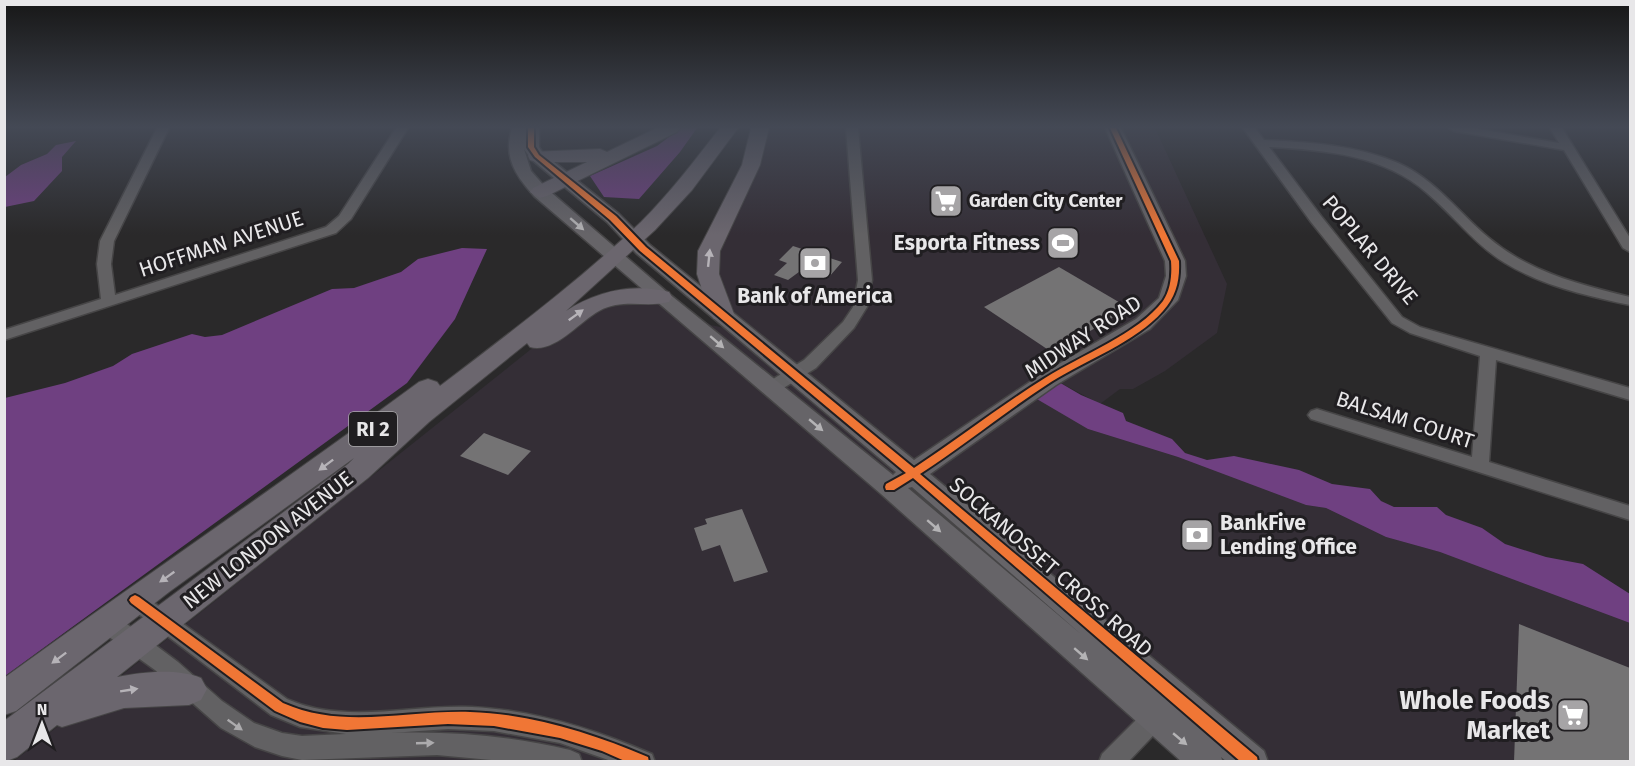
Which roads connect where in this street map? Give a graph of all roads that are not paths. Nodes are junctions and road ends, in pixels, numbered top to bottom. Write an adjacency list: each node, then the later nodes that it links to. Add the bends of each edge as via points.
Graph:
1 (145, 164): 21 (street, via 106,241 103,277)
2 (379, 164): 21 (street, HOFFMAN AVENUE, via 344,219 332,230)
3 (520, 164): 15 (street)
4 (546, 164): 14 (street)
5 (597, 164): 14 (main road)
6 (681, 164): 16 (main road, NEW LONDON AVENUE / RI 2)
7 (702, 164): 16 (main road, NEW LONDON AVENUE / RI 2, via 685,186)
8 (750, 164): 22 (main road, one-way to 8, via 708,274 709,251)
9 (858, 164): 25 (street, via 865,280 860,307 837,338 810,364)
10 (1130, 164): 31 (street, MIDWAY ROAD, via 1175,261 1176,276 1168,300 1143,324 1048,380)
11 (1275, 164): 24 (street, POPLAR DRIVE, via 1397,320 1415,330)
12 (1382, 164): 20 (street, via 1409,173 1496,251 1535,272)
13 (1579, 164): 17 (street)
14 (564, 179): 15 (main road); 16 (street)
15 (540, 192): 18 (street, one-way to 18)
16 (628, 232): 18 (main road, NEW LONDON AVENUE / RI 2); 22 (street)
17 (1630, 248)
18 (608, 251): 19 (street); 30 (main road, NEW LONDON AVENUE / RI 2, via 526,333 420,416); 33 (main road, NEW LONDON AVENUE / RI 2, one-way to 33, via 314,474)
19 (662, 297): 26 (street, one-way to 26); 30 (main road, one-way to 19, via 589,306 620,295)
20 (1630, 301)
21 (109, 302): 23 (street, HOFFMAN AVENUE)
22 (722, 314): 25 (street)
23 (4, 335)
24 (1488, 354): 27 (street, POPLAR DRIVE); 29 (street, BALSAM COURT)
25 (793, 374): 26 (street); 31 (street)
26 (771, 388): 31 (street, one-way to 31)
27 (1630, 394)
28 (1317, 416): 29 (street, BALSAM COURT)
29 (1480, 467): 32 (street, BALSAM COURT)
30 (358, 471): 35 (main road, NEW LONDON AVENUE / RI 2)
31 (902, 481): 39 (street)
32 (1630, 513)
33 (135, 600): 34 (main road, NEW LONDON AVENUE / RI 2); 35 (street)
34 (106, 622): 36 (street); 38 (main road, NEW LONDON AVENUE / RI 2, one-way to 38)
35 (163, 622): 36 (main road, NEW LONDON AVENUE / RI 2); 43 (street, via 279,707 300,718 324,723 449,718 514,722 576,736)
36 (136, 643): 37 (street); 40 (main road, NEW LONDON AVENUE / RI 2)
37 (189, 689): 40 (main road, one-way to 37, via 117,692); 42 (street, one-way to 42, via 242,729 288,747 462,743 525,750)
38 (4, 699)
39 (1165, 708): 44 (street); 45 (street, one-way to 45); 46 (street)
40 (34, 721): 41 (main road, NEW LONDON AVENUE / RI 2)
41 (4, 744)
42 (570, 762)
43 (643, 762)
44 (1111, 762)
45 (1207, 762)
46 (1252, 762)

